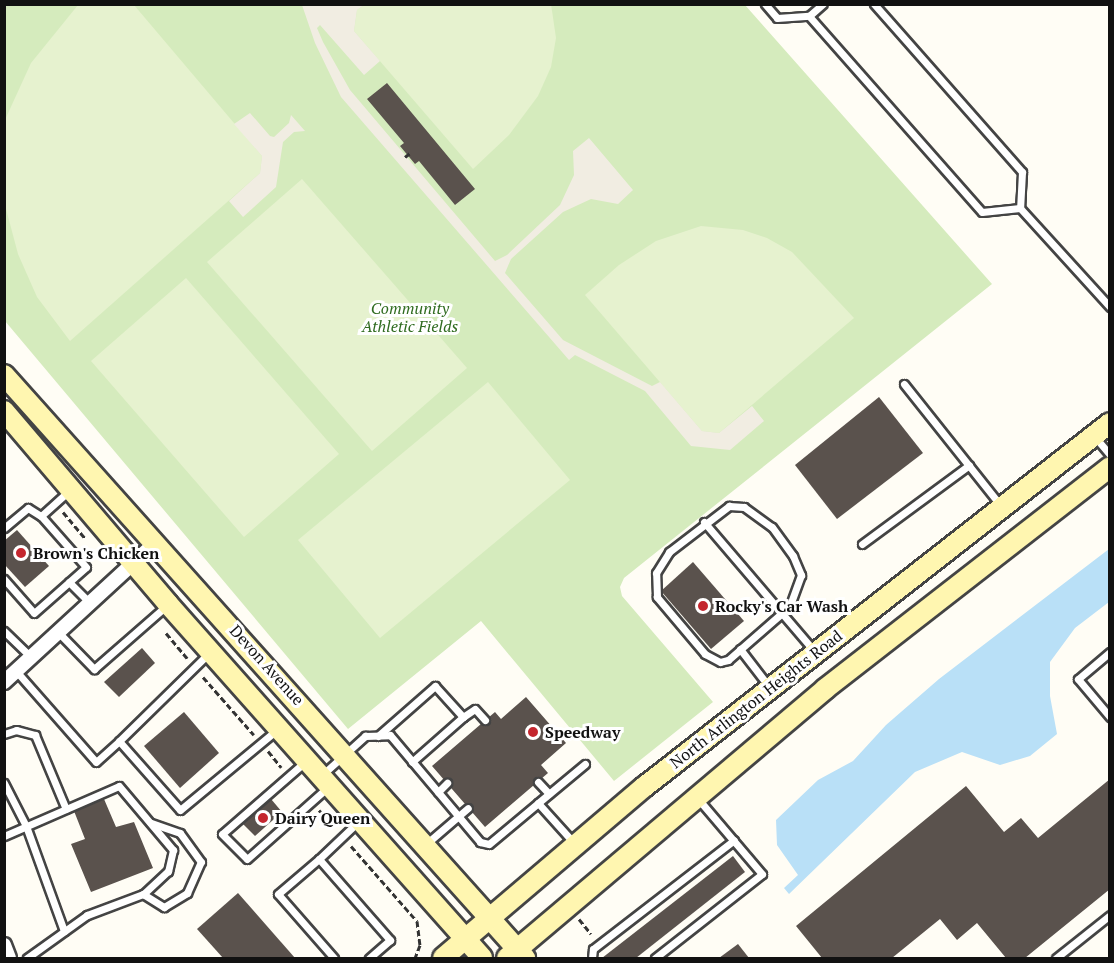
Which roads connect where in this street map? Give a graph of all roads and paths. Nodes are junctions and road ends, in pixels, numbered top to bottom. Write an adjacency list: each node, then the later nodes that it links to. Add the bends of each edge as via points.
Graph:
1 (765, 4): 4 (lane, via 777,18)
2 (823, 4): 4 (lane)
3 (874, 4): 7 (lane, via 1022,172)
4 (809, 16): 7 (lane, via 982,212)
5 (410, 153): 6 (path)
6 (405, 157)
7 (1020, 208): 8 (lane)
8 (1110, 307)
9 (4, 375): 23 (main road, Devon Avenue)
10 (904, 384): 15 (lane)
11 (4, 411): 17 (main road, Devon Avenue)
12 (1110, 423): 13 (main road, North Arlington Heights Road)
13 (1094, 435): 14 (lane); 19 (main road, North Arlington Heights Road)
14 (1110, 454)
15 (969, 465): 19 (lane); 25 (lane)
16 (1110, 467): 63 (main road, via 825,689)
17 (70, 490): 18 (lane); 26 (main road, Devon Avenue)
18 (55, 504): 20 (lane); 24 (path)
19 (1002, 507): 38 (main road, North Arlington Heights Road)
20 (41, 516): 22 (lane, via 28,508); 28 (lane, via 86,567)
21 (704, 522): 31 (lane); 31 (lane, via 729,506 744,507 772,528 793,556 801,575 795,601); 35 (lane, via 669,552 656,573 657,597 710,658 720,662)
22 (4, 528)
23 (156, 542): 26 (street); 52 (main road, Devon Avenue)
24 (90, 544)
25 (862, 544)
26 (134, 564): 29 (street); 30 (main road, Devon Avenue)
27 (4, 579): 28 (lane, via 34,614)
28 (69, 582): 29 (lane)
29 (90, 603): 34 (street)
30 (168, 604): 32 (lane); 36 (main road, Devon Avenue)
31 (782, 614): 35 (lane); 38 (lane)
32 (153, 617): 34 (lane, via 94,669); 40 (path)
33 (4, 631): 39 (lane)
34 (58, 633): 39 (street)
35 (740, 649): 43 (lane)
36 (211, 651): 40 (lane); 47 (main road, Devon Avenue)
37 (1110, 652): 45 (lane, via 1078,679)
38 (816, 653): 43 (main road, North Arlington Heights Road)
39 (31, 657): 41 (street)
40 (194, 667): 50 (lane); 51 (path)
41 (16, 671): 42 (street); 50 (lane, via 96,762)
42 (4, 682)
43 (771, 689): 76 (main road, North Arlington Heights Road)
44 (463, 717): 46 (lane, via 475,709); 49 (lane, via 435,686); 54 (lane)
45 (1110, 717)
46 (485, 720)
47 (280, 727): 51 (lane); 53 (main road, Devon Avenue)
48 (4, 734): 67 (lane, via 16,730 34,735)
49 (378, 736): 52 (lane, via 365,736); 54 (lane, via 390,735)
50 (119, 741): 51 (lane, via 180,810)
51 (262, 744): 56 (path)
52 (345, 754): 57 (lane); 75 (main road, Devon Avenue)
53 (308, 760): 56 (lane); 57 (main road, Devon Avenue)
54 (412, 762): 61 (lane)
55 (585, 764): 62 (lane)
56 (289, 776): 64 (lane, via 222,834 247,859)
57 (326, 780): 64 (lane); 69 (main road, Devon Avenue)
58 (538, 782): 62 (lane)
59 (4, 783): 71 (lane)
60 (447, 783): 61 (lane)
61 (438, 792): 68 (lane)
62 (549, 794): 65 (lane)
63 (697, 798): 74 (lane); 86 (main road)
64 (312, 801): 73 (path)
65 (538, 803): 68 (lane, via 489,844 480,842); 76 (lane)
66 (468, 808): 68 (lane)
67 (66, 809): 70 (lane, via 119,786); 71 (lane)
68 (458, 816): 75 (lane)
69 (360, 820): 73 (lane); 84 (main road, Devon Avenue)
70 (150, 823): 78 (lane, via 173,850 168,871); 78 (lane, via 180,833 201,862 187,892 164,907)
71 (26, 826): 72 (lane); 82 (lane)
72 (4, 836)
73 (342, 836): 77 (lane); 91 (path, via 411,910 421,932)
74 (734, 840): 94 (lane, via 593,949); 95 (lane, via 762,874)
75 (426, 844): 80 (main road, Devon Avenue)
76 (576, 845): 80 (main road, North Arlington Heights Road)
77 (319, 859): 89 (lane, via 279,894); 90 (lane, via 390,940)
78 (143, 894): 82 (lane, via 87,915)
79 (1110, 915): 96 (lane)
80 (489, 918): 84 (main road, North Arlington Heights Road); 86 (main road, Devon Avenue)
81 (578, 918): 83 (path)
82 (64, 932): 88 (lane)
83 (591, 934)
84 (465, 939): 92 (main road, North Arlington Heights Road); 93 (main road, Devon Avenue)
85 (4, 945): 87 (street)
86 (517, 956)
87 (9, 958)
88 (27, 958)
89 (334, 958)
90 (369, 958)
91 (417, 958)
92 (443, 958)
93 (482, 958)
94 (592, 958)
95 (655, 958)
96 (1056, 958)

